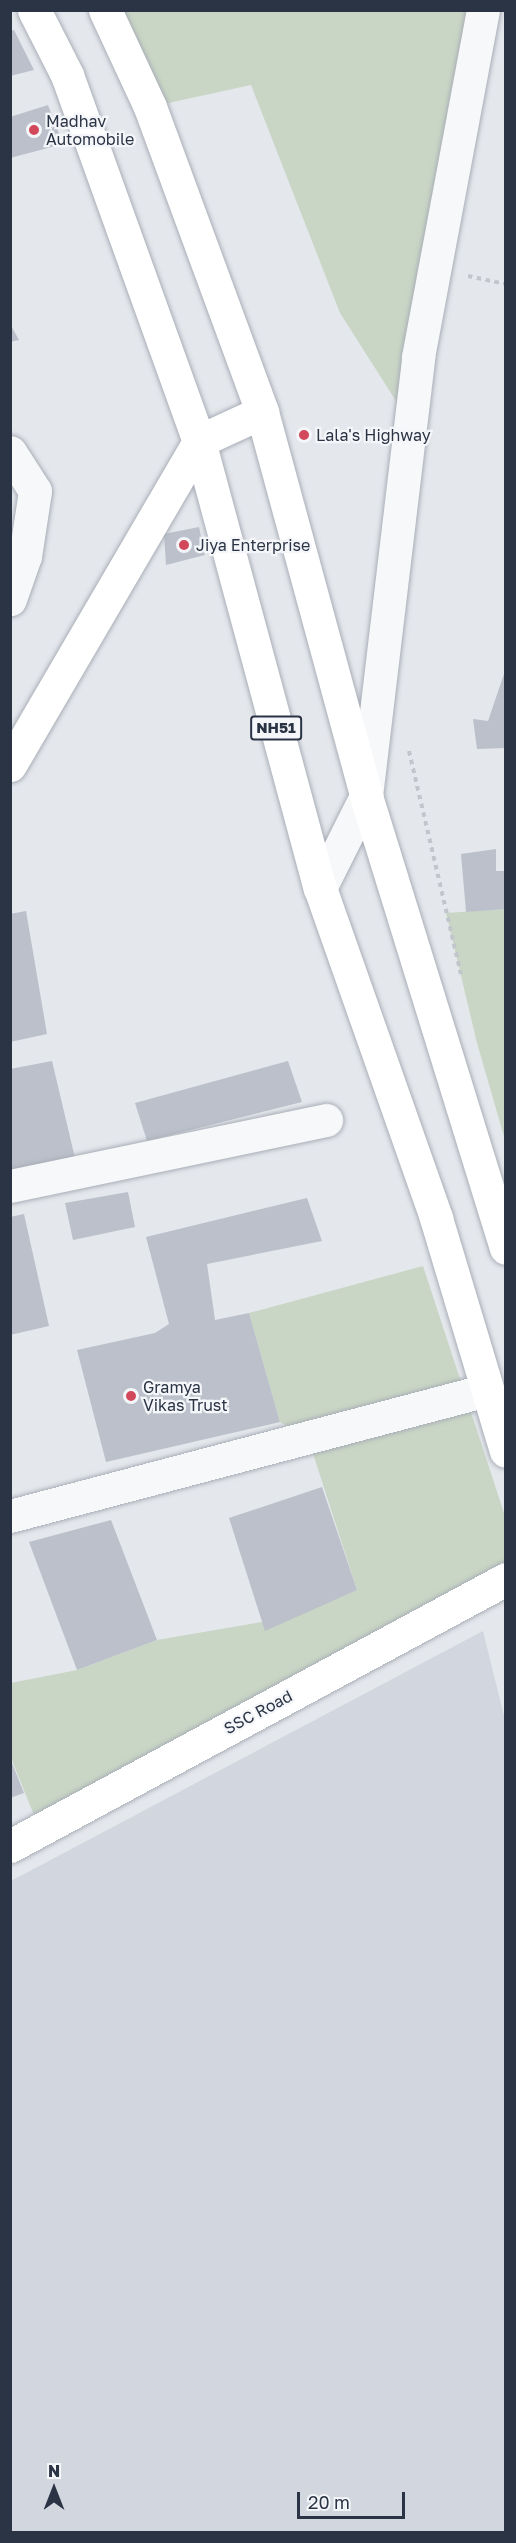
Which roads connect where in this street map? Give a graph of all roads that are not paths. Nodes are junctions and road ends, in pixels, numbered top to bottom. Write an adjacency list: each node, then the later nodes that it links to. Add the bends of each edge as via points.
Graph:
1 (34, 10): 5 (main road, NH51, via 67,75)
2 (105, 10): 4 (main road, via 150,107)
3 (483, 10): 9 (street, via 418,357)
4 (262, 412): 5 (main road); 9 (main road)
5 (199, 441): 8 (main road); 10 (main road, NH51)
6 (10, 452): 7 (street, via 35,491 25,556)
7 (10, 599)
8 (10, 765)
9 (366, 796): 10 (street); 13 (main road)
10 (320, 888): 14 (main road, NH51, via 436,1218)
11 (326, 1120): 12 (street)
12 (10, 1186)
13 (506, 1248)
14 (487, 1390): 15 (main road, NH51); 16 (street)
15 (506, 1451)
16 (10, 1516)
17 (506, 1579): 18 (main road, SSC Road)
18 (10, 1846)

